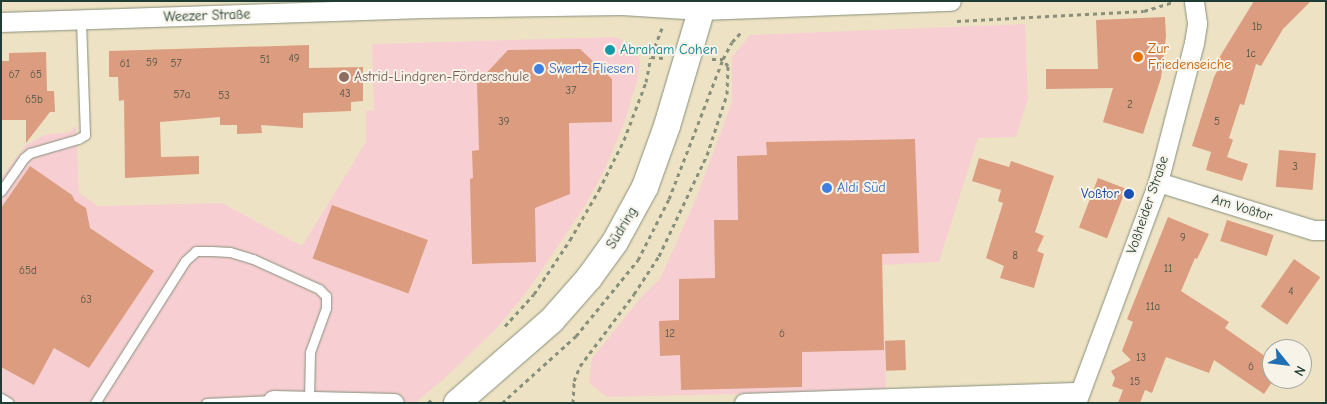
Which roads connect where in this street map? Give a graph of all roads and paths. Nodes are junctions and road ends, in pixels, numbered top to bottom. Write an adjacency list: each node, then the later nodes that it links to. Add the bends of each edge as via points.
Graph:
1 (952, 1): 3 (street, Weezer Straße)
2 (1194, 1): 8 (street, Voßheider Straße, via 1197,23 1194,43)
3 (703, 6): 4 (street, Weezer Straße, via 424,8); 21 (main road, Südring, via 686,68 645,187 616,242 552,320)
4 (81, 20): 5 (street, Weezer Straße); 9 (lane, via 85,135 30,153)
5 (1, 22)
6 (651, 57): 11 (path, via 646,82 624,140 599,190 534,294)
7 (702, 118): 23 (path, via 723,59 728,66 727,94 707,155 658,256 580,366 574,382)
8 (1158, 182): 10 (street, Am Voßtor, via 1313,230); 13 (street, Voßheider Straße)
9 (1, 191)
10 (1326, 230)
11 (502, 329)
12 (542, 369): 22 (path)
13 (1078, 397): 24 (street)
14 (1, 398): 17 (lane)
15 (273, 400): 16 (street); 19 (lane)
16 (309, 401): 18 (lane, via 310,352 326,308 326,296 319,289 253,259 230,252 196,251 185,261); 20 (street)
17 (9, 403)
18 (95, 403)
19 (206, 403)
20 (394, 403)
21 (457, 403)
22 (502, 403)
23 (573, 403)
24 (744, 403)

